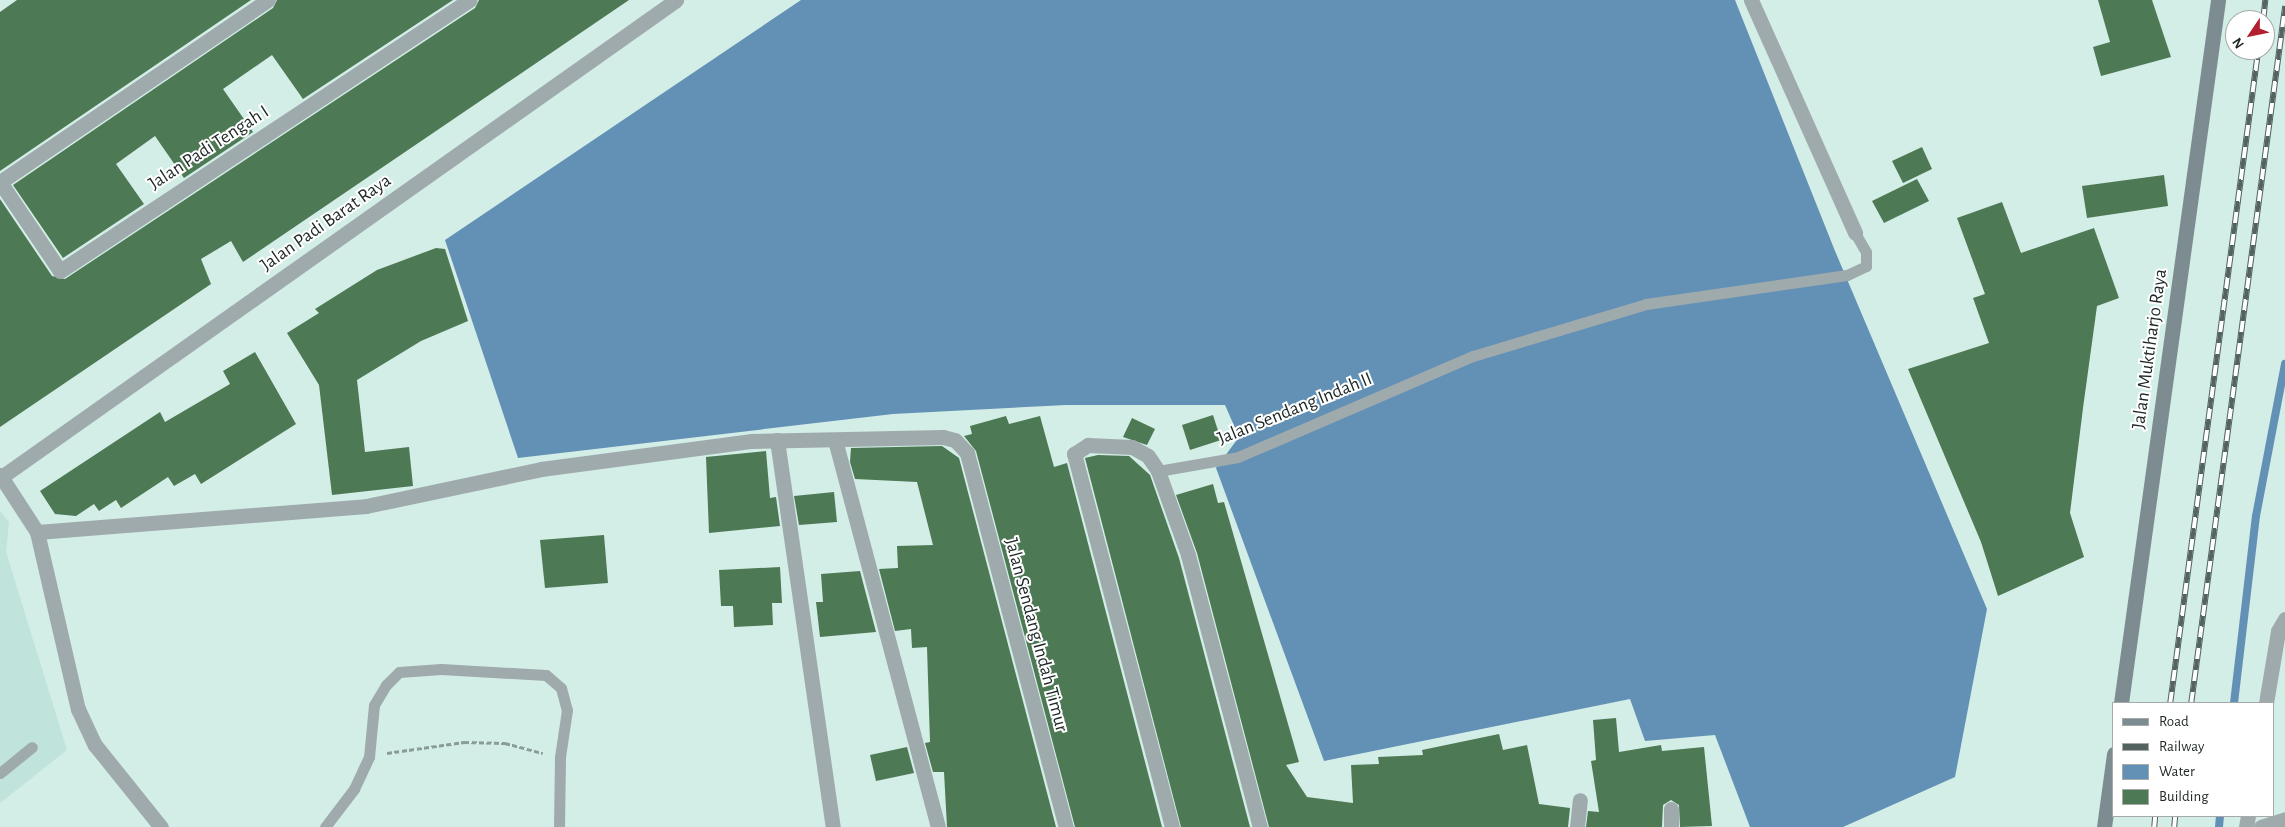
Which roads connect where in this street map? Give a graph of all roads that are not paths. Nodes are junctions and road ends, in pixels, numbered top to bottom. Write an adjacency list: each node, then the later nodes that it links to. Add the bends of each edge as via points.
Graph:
1 (268, 0): 6 (street, Jalan Padi Tengah I)
2 (470, 0): 6 (street, Jalan Padi Tengah I, via 60,271)
3 (676, 0): 11 (street, Jalan Padi Barat Raya)
4 (1751, 0): 7 (street)
5 (2218, 0): 15 (street, Jalan Muktiharjo Raya)
6 (0, 182)
7 (1855, 233): 10 (lane, Jalan Sendang Indah II, via 1866,252 1866,266 1847,275 1646,304 1473,356 1238,457)
8 (777, 440): 9 (street); 12 (street, via 541,469 366,506); 26 (street)
9 (835, 440): 27 (street); 28 (street, Jalan Sendang Indah Timur, via 930,434 955,440 967,453)
10 (1158, 470): 29 (street, via 1148,456 1115,443 1088,445 1074,454); 30 (street, via 1188,555)
11 (2, 479): 12 (street)
12 (37, 532): 23 (street, via 78,709 95,745)
13 (2285, 619): 14 (street)
14 (2278, 663): 16 (street)
15 (2121, 702)
16 (2266, 702)
17 (32, 747): 19 (lane)
18 (2112, 769): 33 (street)
19 (0, 773)
20 (1580, 800): 31 (street)
21 (1671, 809): 32 (street)
22 (2285, 819): 34 (street)
23 (160, 827)
24 (325, 827): 25 (lane, via 354,789 369,757 374,705 386,685 399,672 441,669 546,675 561,688 567,710 560,757)
25 (559, 827)
26 (833, 827)
27 (938, 827)
28 (1066, 827)
29 (1172, 827)
30 (1260, 827)
31 (1577, 827)
32 (1671, 827)
33 (2104, 827)
34 (2261, 827)

